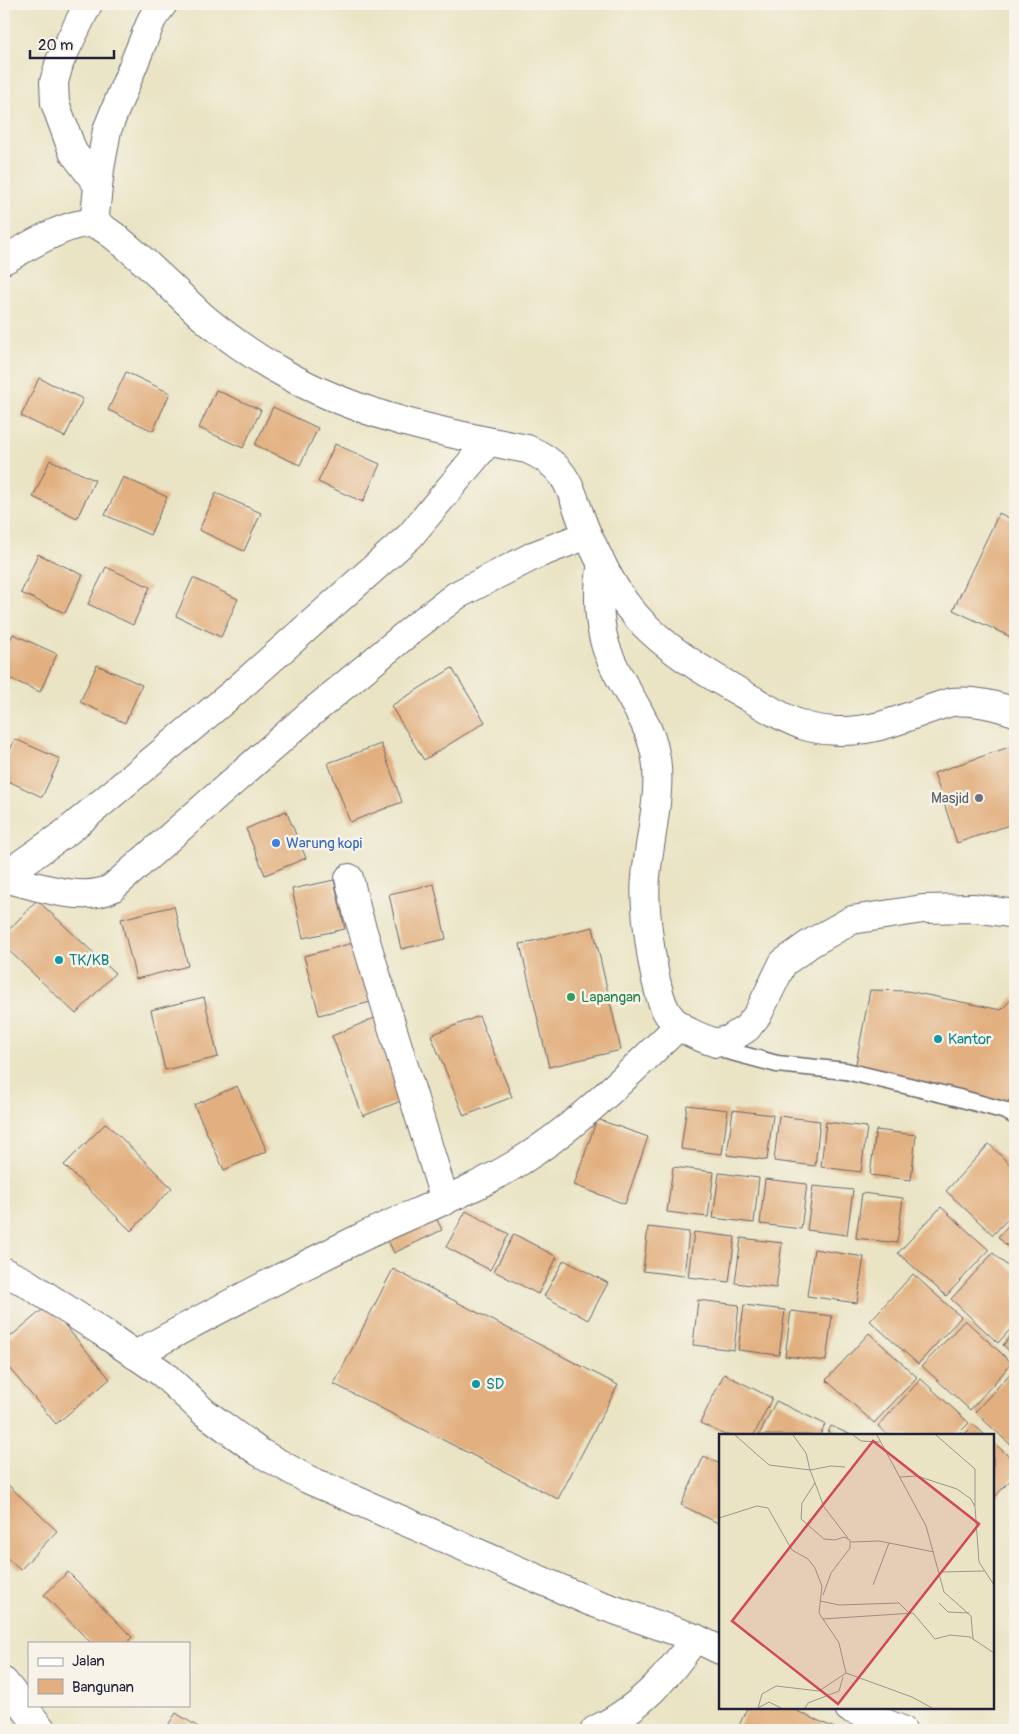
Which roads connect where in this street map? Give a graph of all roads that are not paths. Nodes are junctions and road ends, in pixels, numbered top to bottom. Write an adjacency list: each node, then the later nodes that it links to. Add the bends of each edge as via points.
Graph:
1 (88, 4): 3 (street, via 60,61 54,82 55,103 72,152)
2 (163, 4): 3 (street, via 152,19 107,130)
3 (98, 186): 4 (street)
4 (94, 224): 5 (street, via 76,226 47,236); 6 (street, via 116,237 205,318 279,371 328,395 387,416)
5 (4, 260)
6 (488, 442): 7 (street, via 527,449 556,466 570,484); 10 (street, via 410,536 226,699 68,831)
7 (587, 535): 8 (street); 10 (street, via 535,555 450,601 311,713 112,888 92,895 78,895)
8 (602, 564): 9 (street, via 619,594 668,646 772,711 806,726 858,730 952,702 992,704); 13 (street, via 600,609 606,646 635,702 656,754 657,782 645,879 650,944 656,987 668,1014)
9 (1015, 712)
10 (4, 877)
11 (349, 878): 16 (street)
12 (1015, 914): 14 (street, via 974,908 923,909 852,920 810,943 784,963 758,1014 746,1028 730,1039)
13 (680, 1025): 14 (street, via 698,1037); 16 (street, via 584,1116 553,1140 516,1164)
14 (716, 1043): 15 (lane, via 728,1051 777,1064 846,1071 959,1098)
15 (1015, 1116)
16 (445, 1200): 18 (street, via 361,1238)
17 (4, 1272): 18 (street, via 63,1305)
18 (135, 1355): 19 (street, via 259,1452 307,1479 589,1601)
19 (695, 1638): 20 (street); 24 (street, via 658,1686 618,1719)
20 (719, 1650)
21 (4, 1682): 23 (street)
22 (851, 1709): 25 (street)
23 (42, 1730)
24 (595, 1730)
25 (902, 1730)

